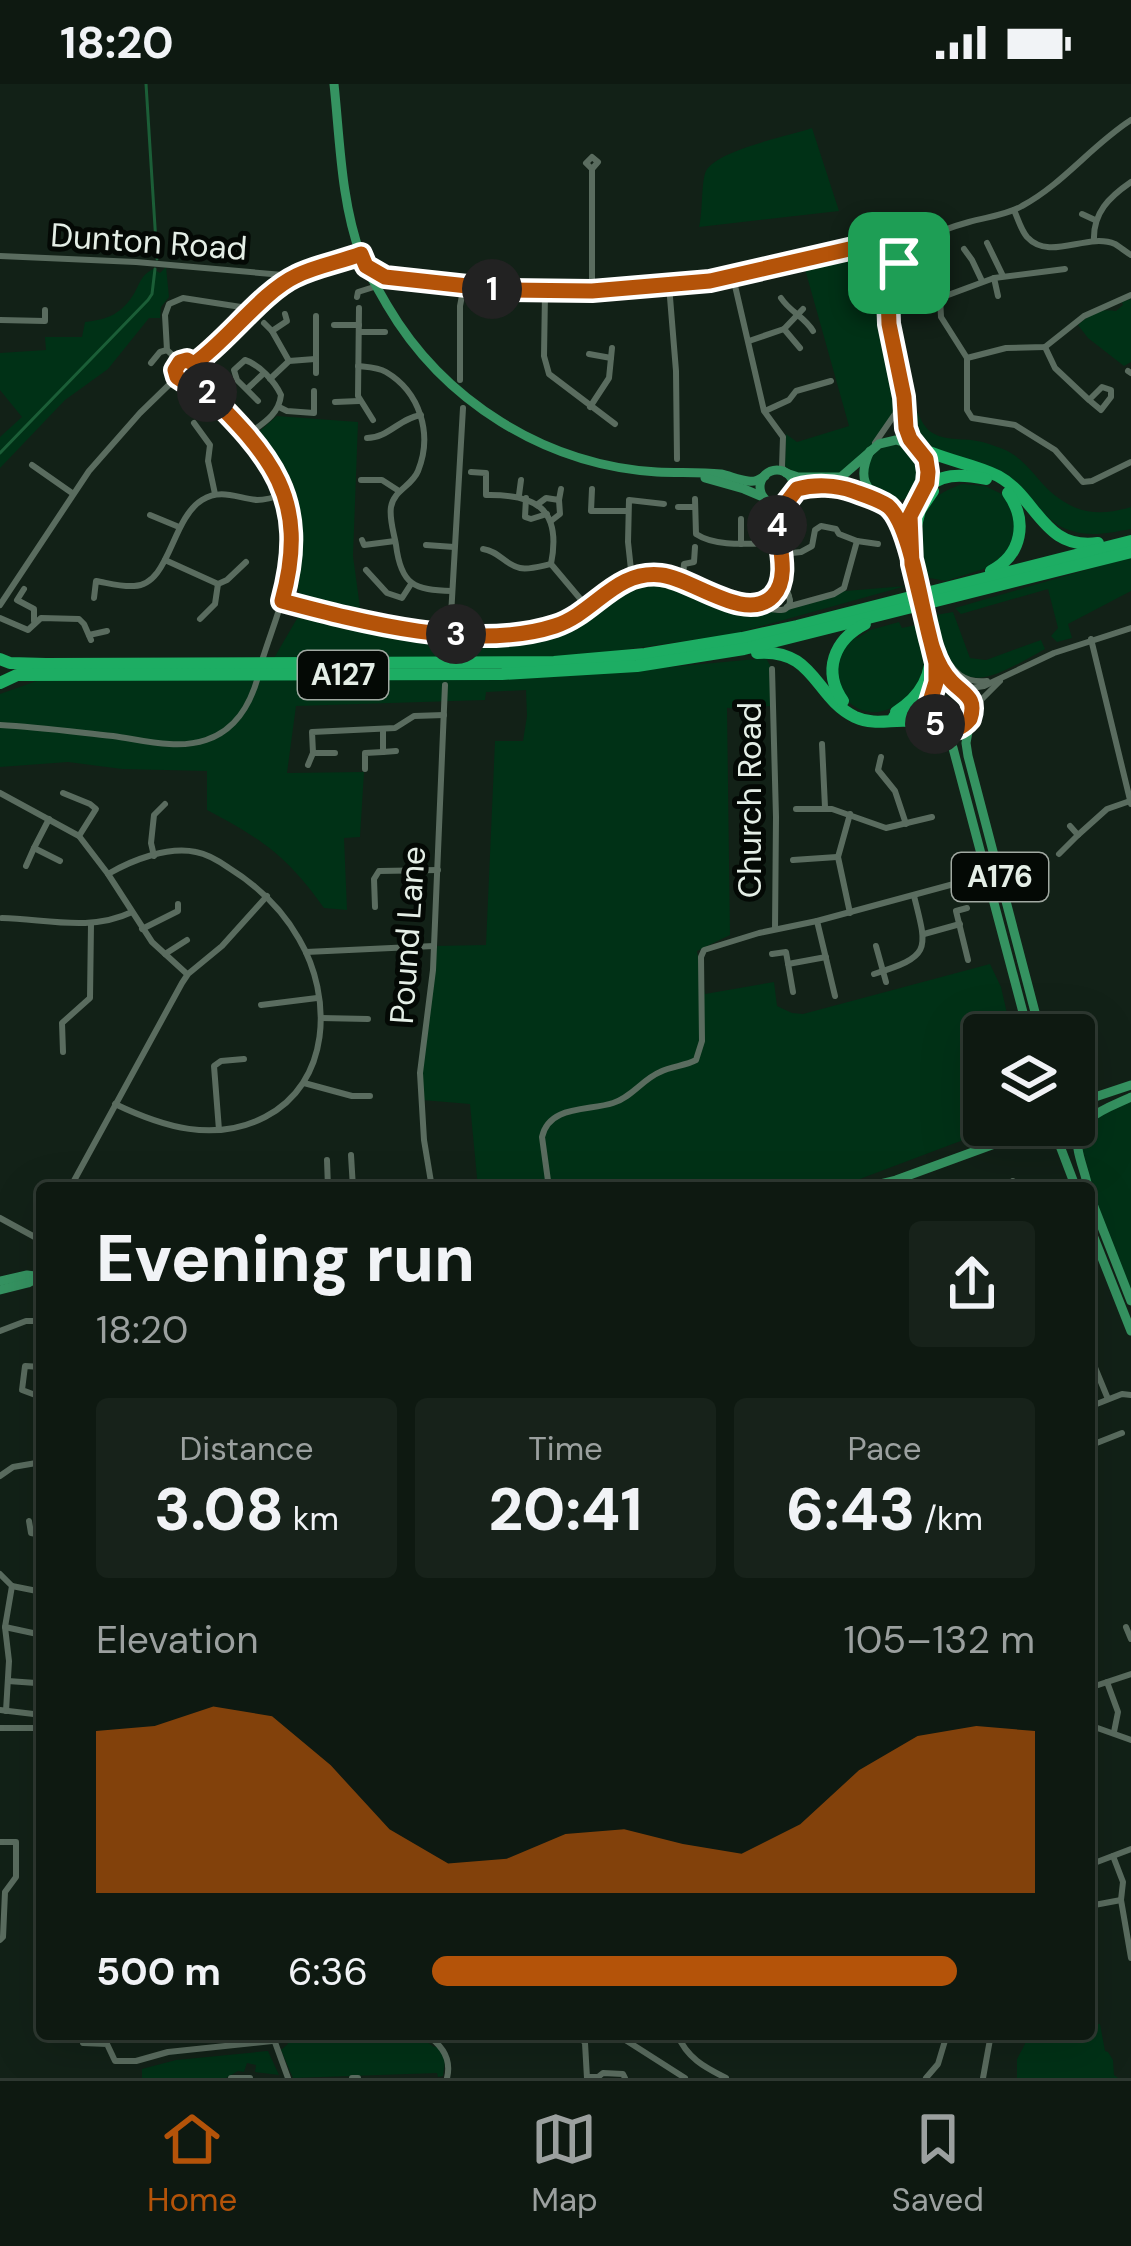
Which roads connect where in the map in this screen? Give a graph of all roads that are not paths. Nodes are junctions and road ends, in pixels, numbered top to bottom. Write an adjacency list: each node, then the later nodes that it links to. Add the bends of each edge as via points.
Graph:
1 (334, 84): 12 (main road)
2 (1131, 120): 6 (street)
3 (592, 169): 28 (street)
4 (1131, 182): 5 (street)
5 (1122, 187): 8 (street)
6 (1014, 210): 9 (street, via 1028,238 1046,248); 15 (street, via 936,232)
7 (1082, 214): 8 (street)
8 (1095, 220): 9 (street)
9 (1094, 240): 13 (street)
10 (987, 243): 22 (street)
11 (964, 249): 23 (street)
12 (361, 254): 17 (main road); 20 (street)
13 (1131, 255)
14 (0, 256): 19 (street, Dunton Road)
15 (899, 263): 21 (street, via 858,247); 70 (street, via 888,303)
16 (919, 263): 34 (street, via 914,275)
17 (366, 266): 25 (street, via 394,278); 26 (main road)
18 (1065, 269): 22 (street)
19 (271, 274): 20 (street, Dunton Road); 27 (street)
20 (296, 276): 27 (street)
21 (733, 277): 24 (street); 49 (street)
22 (999, 277): 23 (street); 31 (street)
23 (982, 281): 34 (street)
24 (669, 284): 28 (street); 88 (street)
25 (464, 285): 29 (street); 67 (street)
26 (377, 286): 32 (street); 93 (main road, via 415,348 493,418 584,459)
27 (277, 289): 61 (street)
28 (592, 291): 29 (street)
29 (545, 292): 77 (street, via 549,374)
30 (1131, 295): 50 (street)
31 (998, 296)
32 (357, 297)
33 (782, 298): 37 (street)
34 (940, 298): 56 (street, via 941,317)
35 (359, 308): 44 (street)
36 (45, 310): 41 (street, via 45,321)
37 (800, 312): 45 (street); 47 (street)
38 (285, 314): 46 (street)
39 (316, 316): 57 (street)
40 (234, 317): 53 (street, via 238,306 183,298 169,304)
41 (0, 320)
42 (264, 323): 46 (street)
43 (334, 325): 44 (street)
44 (359, 329): 48 (street); 62 (street)
45 (784, 329): 49 (street); 52 (street)
46 (272, 331): 59 (street)
47 (813, 331)
48 (385, 332)
49 (748, 341): 78 (street)
50 (1045, 347): 56 (street); 72 (street, via 1062,377)
51 (612, 348): 55 (street)
52 (800, 348)
53 (167, 350): 58 (street); 60 (street)
54 (589, 354): 55 (street)
55 (610, 358): 77 (street, via 609,378)
56 (967, 358): 89 (street, via 972,418 1015,425 1055,450 1083,482)
57 (315, 359): 59 (street); 63 (street)
58 (156, 360)
59 (289, 361): 64 (street)
60 (180, 362): 61 (street); 65 (street)
61 (194, 364): 66 (street)
62 (358, 367): 75 (street); 80 (street, via 388,373)
63 (316, 374)
64 (267, 376): 69 (street); 69 (street, via 245,360 234,370); 76 (street, via 280,391)
65 (177, 377): 66 (street); 102 (street)
66 (194, 379): 84 (street)
67 (460, 380)
68 (831, 381): 78 (street)
69 (247, 389): 73 (street)
70 (902, 390): 86 (street); 87 (street)
71 (314, 391): 76 (street, via 314,412)
72 (1090, 400)
73 (258, 401)
74 (335, 402): 75 (street)
75 (361, 404): 81 (street)
76 (279, 407): 84 (street)
77 (590, 407): 83 (street)
78 (764, 411): 92 (street, via 783,437)
79 (458, 412): 129 (street)
80 (421, 415): 85 (street); 99 (street, via 422,457)
81 (373, 420)
82 (194, 424): 103 (street, via 210,445)
83 (615, 424)
84 (247, 435): 104 (street)
85 (367, 438)
86 (916, 446): 87 (main road, via 890,440); 101 (main road, via 928,467); 120 (highway, via 999,477 1065,540)
87 (870, 451): 92 (main road, via 841,477); 109 (main road, via 864,480)
88 (677, 459)
89 (1131, 462)
90 (32, 465): 102 (street)
91 (471, 472): 105 (street, via 486,472 486,495)
92 (786, 473): 94 (main road); 106 (main road)
93 (688, 474): 94 (main road); 108 (main road)
94 (765, 476): 108 (main road)
95 (365, 479): 99 (street)
96 (521, 480): 105 (street)
97 (562, 489): 107 (street)
98 (592, 489): 113 (street, via 591,511)
99 (399, 491): 122 (street, via 390,511)
100 (1007, 492): 101 (highway, via 988,479 951,476); 128 (highway, via 979,481 943,484 922,505); 145 (highway, A127, via 1020,523 1012,554)
101 (922, 493): 109 (main road, via 905,504); 128 (main road, via 910,516)
102 (72, 494): 152 (street)
103 (215, 494): 104 (street); 118 (street)
104 (285, 494): 150 (street, via 293,540)
105 (523, 496): 110 (street); 115 (street, via 525,517)
106 (790, 497): 108 (main road); 109 (main road, via 806,487 841,488); 117 (street)
107 (559, 500): 110 (street); 115 (street, via 560,514)
108 (768, 501): 117 (street)
109 (880, 501): 136 (main road, via 897,517)
110 (538, 504): 115 (street)
111 (664, 505): 113 (street, via 629,500)
112 (678, 507): 125 (street, via 694,503 701,539)
113 (628, 511): 139 (street)
114 (150, 515): 118 (street)
115 (549, 517): 135 (street)
116 (741, 519): 125 (street)
117 (776, 520): 124 (street)
118 (178, 527): 133 (street)
119 (491, 538): 135 (street, via 487,549 524,569)
120 (1131, 538): 145 (highway, A127)
121 (362, 539): 122 (street)
122 (395, 541): 142 (street)
123 (857, 541): 126 (street); 132 (street, via 821,526 812,546); 151 (street, via 844,588)
124 (778, 543): 125 (street); 138 (street)
125 (741, 544)
126 (878, 544)
127 (426, 545): 129 (street)
128 (911, 545): 136 (main road)
129 (454, 547): 144 (street)
130 (695, 547): 140 (street)
131 (1131, 552): 145 (highway, A127)
132 (792, 553)
133 (165, 560): 141 (street); 148 (street, via 143,584 96,581)
134 (240, 564): 141 (street)
135 (551, 564): 155 (street)
136 (912, 564): 165 (main road)
137 (366, 570): 149 (street)
138 (782, 574): 146 (street); 147 (street)
139 (632, 579): 140 (street); 155 (street)
140 (683, 580): 154 (street)
141 (218, 584): 159 (street, via 215,604)
142 (411, 584): 144 (street); 149 (street)
143 (24, 590): 160 (street, via 17,600 34,609)
144 (452, 591): 163 (street)
145 (937, 593): 153 (highway, A127)
146 (773, 597): 147 (street); 154 (street); 156 (street, via 774,607)
147 (789, 597): 151 (street); 156 (street)
148 (94, 598)
149 (402, 598): 157 (street)
150 (282, 601): 163 (street); 177 (street, via 249,703 215,736 159,742)
151 (805, 602): 156 (street)
152 (0, 604)
153 (903, 604): 166 (highway, A127, via 600,659); 167 (highway, A127, via 744,649); 175 (highway, A127, via 860,626 833,659 839,696)
154 (751, 606): 156 (street)
155 (588, 608): 163 (street, via 536,631)
156 (784, 609)
157 (399, 613)
158 (0, 618): 160 (street, via 28,630)
159 (200, 619)
160 (34, 621): 162 (street, via 79,619 90,638)
161 (1131, 628): 164 (street)
162 (107, 631)
163 (450, 633)
164 (1091, 639): 169 (street); 190 (street)
165 (932, 646): 169 (street, via 962,678); 172 (main road); 173 (main road); 175 (highway, via 917,695 898,711)
166 (0, 659)
167 (637, 666): 170 (highway, A127, via 502,674 16,675); 178 (highway, A127, via 781,653 860,719)
168 (772, 669): 223 (street, Church Road)
169 (1007, 675): 172 (street); 176 (street)
170 (0, 682)
171 (446, 685): 174 (street, Pound Lane)
172 (960, 688): 173 (main road); 176 (main road, via 972,702)
173 (931, 697): 175 (highway, via 898,716); 178 (main road, via 929,714)
174 (444, 715): 179 (street); 208 (street, Pound Lane)
175 (871, 716)
176 (971, 717): 178 (main road, via 957,730); 242 (main road, A176, via 968,756)
177 (0, 725)
178 (939, 728): 210 (main road, A176, via 952,748)
179 (383, 729): 181 (street); 183 (street, via 314,730)
180 (822, 744): 192 (street)
181 (383, 752): 182 (street); 187 (street, via 365,753)
182 (396, 752)
183 (313, 753): 184 (street); 186 (street)
184 (335, 753)
185 (881, 758): 197 (street, via 878,770)
186 (308, 765)
187 (365, 769)
188 (0, 794): 196 (street)
189 (63, 794): 199 (street, via 95,809)
190 (1131, 803): 200 (street, via 1107,809)
191 (165, 804): 203 (street, via 154,814)
192 (825, 808): 193 (street); 194 (street)
193 (796, 809)
194 (850, 814): 197 (street, via 886,828); 204 (street)
195 (932, 817): 197 (street)
196 (50, 819): 199 (street); 201 (street)
197 (906, 824)
198 (1070, 826): 200 (street)
199 (79, 836): 209 (street)
200 (1078, 836): 202 (street)
201 (34, 848): 206 (street); 207 (street)
202 (1059, 854)
203 (154, 856): 209 (street); 212 (street, via 199,852)
204 (838, 857): 205 (street); 217 (street)
205 (793, 860)
206 (60, 861)
207 (26, 866)
208 (438, 870): 214 (street, via 379,871); 226 (street, Pound Lane)
209 (108, 874): 216 (street)
210 (987, 875): 211 (street); 241 (main road, A176)
211 (914, 895): 217 (street); 224 (street)
212 (267, 896): 228 (street); 235 (street)
213 (178, 904): 222 (street)
214 (375, 907)
215 (967, 908): 221 (street, via 956,911)
216 (132, 912): 220 (street); 222 (street)
217 (850, 913): 219 (street)
218 (2, 918): 220 (street)
219 (818, 921): 223 (street); 231 (street)
220 (92, 924): 245 (street, via 90,998 65,1017)
221 (960, 924): 224 (street); 232 (street)
222 (142, 929): 229 (street)
223 (775, 930): 266 (street, via 704,950 696,1060 656,1074 614,1103 548,1123 542,1137)
224 (924, 934): 234 (street, via 911,962)
225 (187, 940): 229 (street)
226 (434, 946): 228 (street); 265 (street, Pound Lane, via 420,1072)
227 (876, 946): 234 (street)
228 (306, 952): 239 (street)
229 (165, 954): 235 (street)
230 (772, 954): 233 (street, via 786,952)
231 (826, 957): 233 (street); 238 (street)
232 (968, 959)
233 (788, 964): 237 (street)
234 (879, 973): 236 (street)
235 (188, 974): 252 (street)
236 (886, 982)
237 (794, 992)
238 (835, 996)
239 (319, 998): 240 (street); 243 (street)
240 (261, 1005)
241 (1023, 1014)
242 (1035, 1014)
243 (321, 1018): 244 (street); 247 (street)
244 (368, 1018)
245 (63, 1052)
246 (244, 1060): 254 (street, via 214,1066)
247 (304, 1083): 249 (street); 254 (street, via 271,1114)
248 (1131, 1084): 250 (main road)
249 (370, 1096)
250 (1095, 1097)
251 (1131, 1097): 253 (main road); 270 (main road, via 1082,1127)
252 (116, 1104): 254 (street, via 168,1127); 262 (street)
253 (1095, 1110)
254 (219, 1130)
255 (981, 1146): 259 (main road)
256 (986, 1146): 259 (main road)
257 (1058, 1146): 268 (main road)
258 (1072, 1146): 269 (main road)
259 (964, 1154): 267 (main road)
260 (351, 1155): 264 (street)
261 (327, 1160): 263 (street)
262 (74, 1182)
263 (328, 1182)
264 (353, 1182)
265 (431, 1182)
266 (548, 1182)
267 (888, 1182)
268 (1074, 1182)
269 (1084, 1182)
270 (1086, 1182)
271 (1095, 1210): 277 (main road)
272 (0, 1218): 273 (street)
273 (36, 1239)
274 (1095, 1241): 280 (main road)
275 (36, 1279): 276 (main road)
276 (0, 1286)
277 (1131, 1301)
278 (36, 1322): 279 (street)
279 (0, 1331)
280 (1131, 1331)
281 (36, 1367): 283 (street, via 25,1366 22,1390)
282 (1095, 1368): 285 (street)
283 (36, 1395)
284 (1131, 1395): 285 (street)
285 (1108, 1399): 286 (street)
286 (1095, 1404)
287 (1122, 1433): 288 (street)
288 (1095, 1444)
289 (36, 1462): 290 (street)
290 (0, 1476)
291 (29, 1521): 292 (street)
292 (36, 1534)
293 (0, 1574): 294 (street)
294 (12, 1586): 295 (street); 296 (street)
295 (36, 1591)
296 (3, 1608): 297 (street)
297 (4, 1627): 299 (street); 301 (street)
298 (1126, 1627): 300 (street)
299 (36, 1634)
300 (1131, 1640)
301 (4, 1651): 303 (street)
302 (1131, 1674): 304 (street)
303 (8, 1681): 305 (street); 307 (street)
304 (1107, 1682): 306 (street); 312 (street, via 1118,1712)
305 (36, 1684)
306 (1095, 1686)
307 (3, 1711): 308 (street)
308 (36, 1714)
309 (1095, 1727): 312 (street)
310 (0, 1728): 311 (street)
311 (36, 1728)
312 (1114, 1732): 313 (street)
313 (1131, 1740)
314 (0, 1842): 320 (street, via 16,1842)
315 (1131, 1850): 316 (street)
316 (1113, 1856): 317 (street); 318 (street)
317 (1095, 1863)
318 (1121, 1900): 319 (street); 321 (street)
319 (1095, 1905)
320 (0, 1940)
321 (1131, 1958)
322 (251, 2040): 330 (street, via 136,2061 115,2061 107,2044)
323 (274, 2040): 333 (street)
324 (434, 2040): 334 (street, via 448,2061)
325 (582, 2040): 335 (street)
326 (626, 2040): 337 (street)
327 (680, 2040): 338 (street, via 696,2062)
328 (945, 2040): 339 (street)
329 (991, 2040): 340 (street)
330 (83, 2043)
331 (231, 2078): 332 (street)
332 (250, 2078)
333 (286, 2078)
334 (446, 2078)
335 (587, 2078): 336 (street)
336 (625, 2078)
337 (686, 2078)
338 (726, 2078)
339 (926, 2078)
340 (983, 2078)

